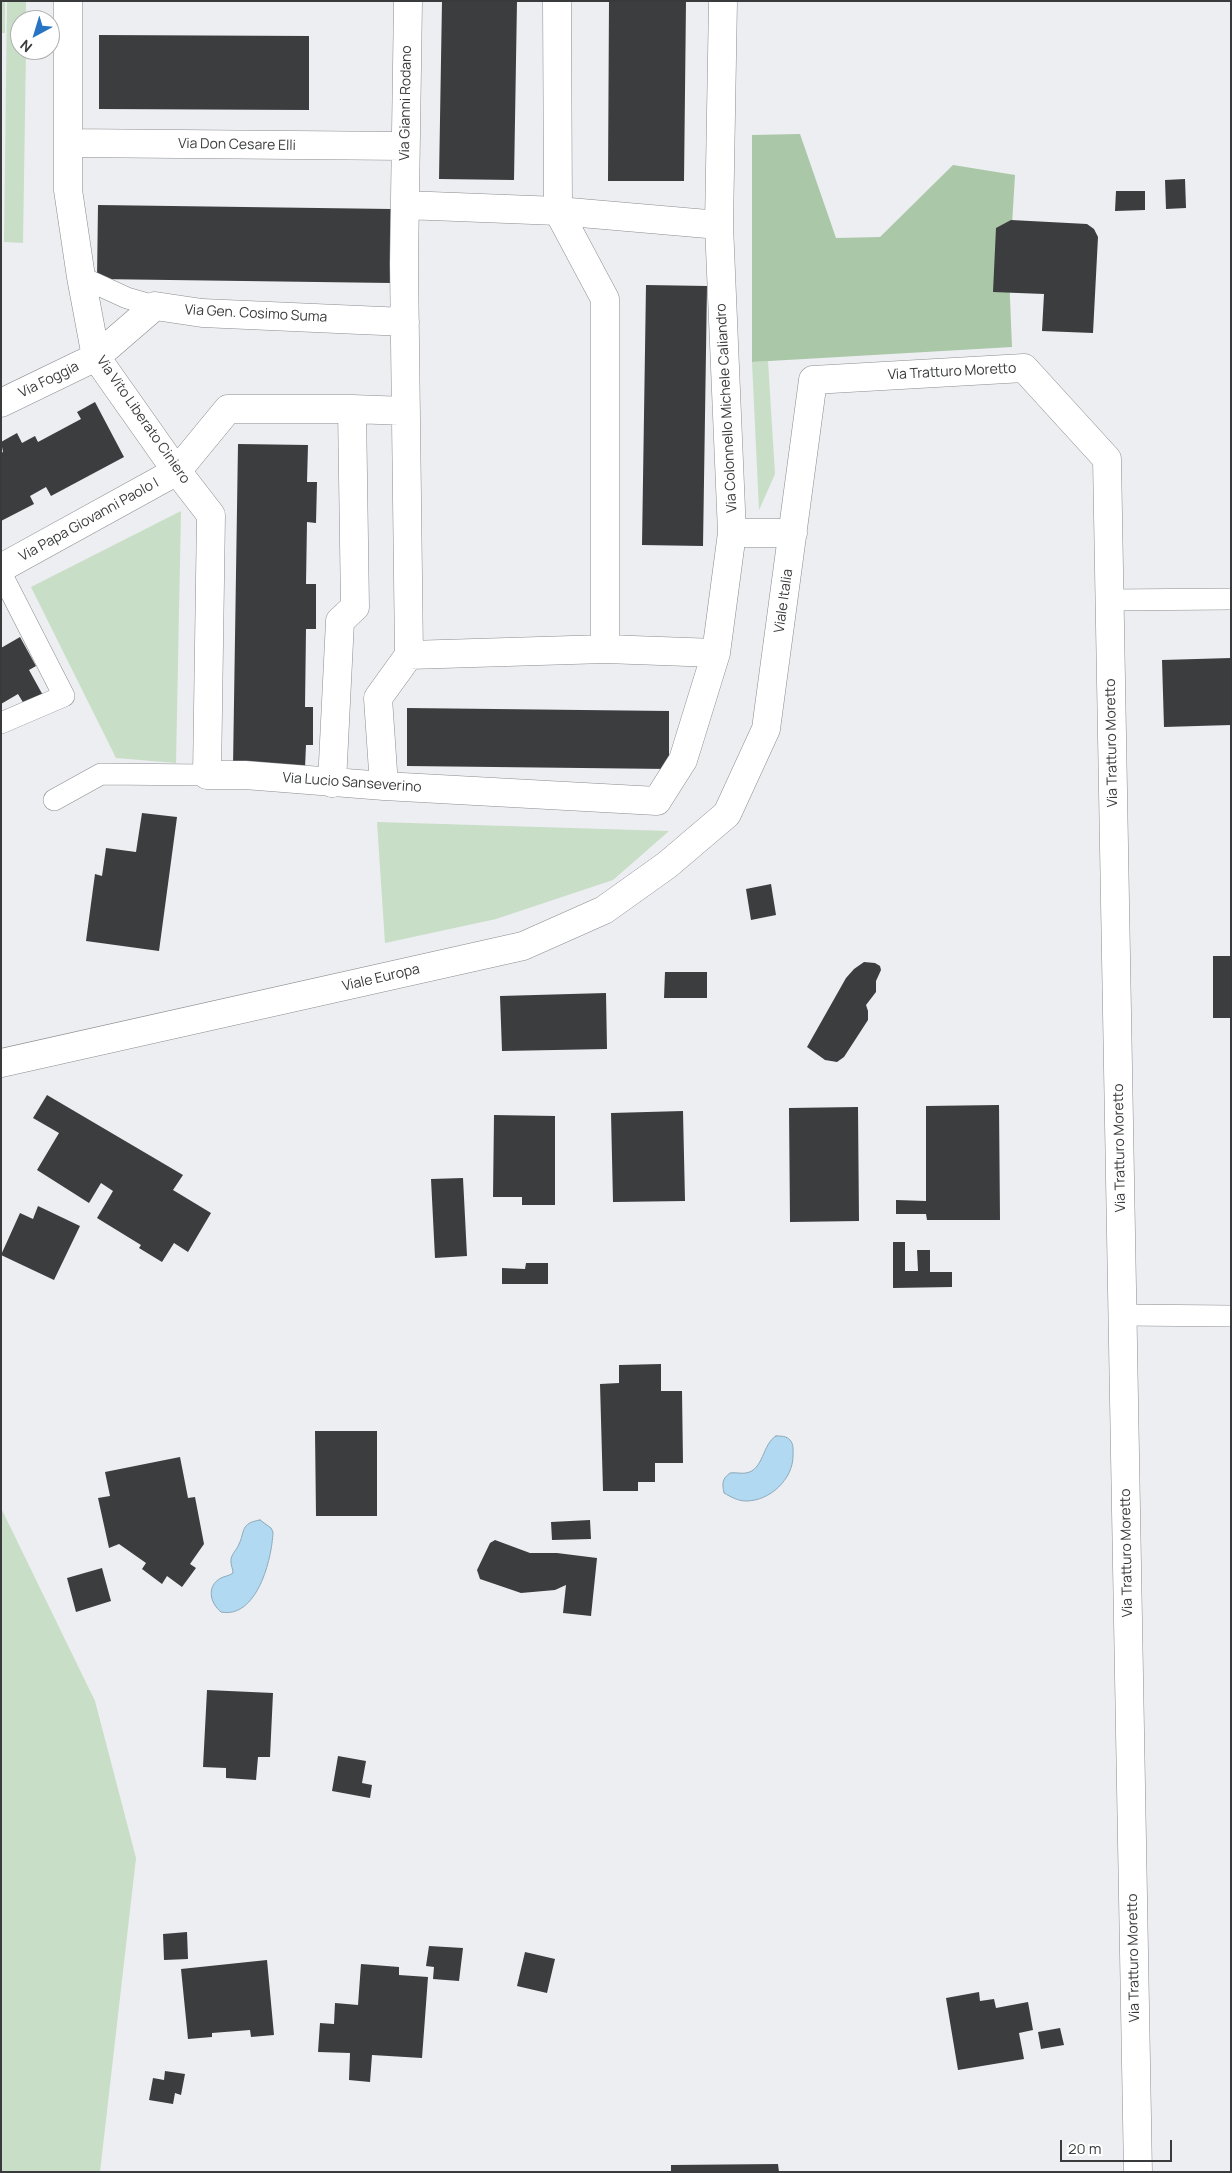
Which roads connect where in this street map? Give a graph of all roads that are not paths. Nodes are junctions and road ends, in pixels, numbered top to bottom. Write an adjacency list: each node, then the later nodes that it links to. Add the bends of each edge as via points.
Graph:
1 (68, 1): 5 (street, Via Vito Liberato Ciniero)
2 (408, 1): 6 (street, Via Gianni Rodano)
3 (557, 1): 8 (street)
4 (723, 1): 9 (street, Via Colonnello Michele Caliandro)
5 (68, 143): 6 (street, Via Don Cesare Elli); 10 (street, Via Vito Liberato Ciniero, via 68,190)
6 (405, 146): 7 (street, Via Gianni Rodano)
7 (405, 205): 8 (street); 12 (street, Via Gianni Rodano)
8 (558, 211): 9 (street); 25 (street, via 605,298)
9 (719, 225): 19 (street, Via Colonnello Michele Caliandro)
10 (81, 277): 11 (lane, via 127,298); 13 (street, Via Vito Liberato Ciniero)
11 (155, 306): 12 (street, Via Gen. Cosimo Suma, via 202,314); 13 (street)
12 (405, 322): 17 (street, Via Gianni Rodano)
13 (96, 356): 15 (street, Via Foggia); 18 (street, Via Vito Liberato Ciniero)
14 (813, 380): 20 (street, Viale Italia); 24 (street, Via Tratturo Moretto, via 1024,368 1107,459)
15 (1, 403)
16 (352, 409): 17 (street); 18 (street, via 228,409); 30 (street, via 355,607 340,621)
17 (406, 411): 27 (street, Via Gianni Rodano)
18 (177, 471): 21 (street, Via Papa Giovanni Paolo I); 29 (street, Via Vito Liberato Ciniero, via 211,516)
19 (732, 533): 20 (street); 26 (street, Via Colonnello Michele Caliandro)
20 (793, 533): 34 (street, Viale Italia, via 766,729)
21 (1, 568)
22 (1, 573): 28 (lane, via 64,696)
23 (1231, 599): 24 (lane)
24 (1110, 600): 36 (street, Via Tratturo Moretto)
25 (606, 649): 26 (street); 27 (street)
26 (716, 653): 33 (street, Via Colonnello Michele Caliandro, via 683,760)
27 (409, 655): 31 (street, via 378,698)
28 (1, 723)
29 (207, 775): 30 (street, Via Lucio Sanseverino); 32 (lane, Via Lucio Sanseverino, via 101,774)
30 (332, 782): 31 (street, Via Lucio Sanseverino)
31 (384, 786): 33 (street, Via Lucio Sanseverino)
32 (54, 800)
33 (657, 801)
34 (727, 814): 35 (street, Viale Europa, via 667,865 604,910 522,946)
35 (1, 1063)
36 (1123, 1315): 37 (lane); 38 (street, Via Tratturo Moretto)
37 (1231, 1316)
38 (1138, 2172)

